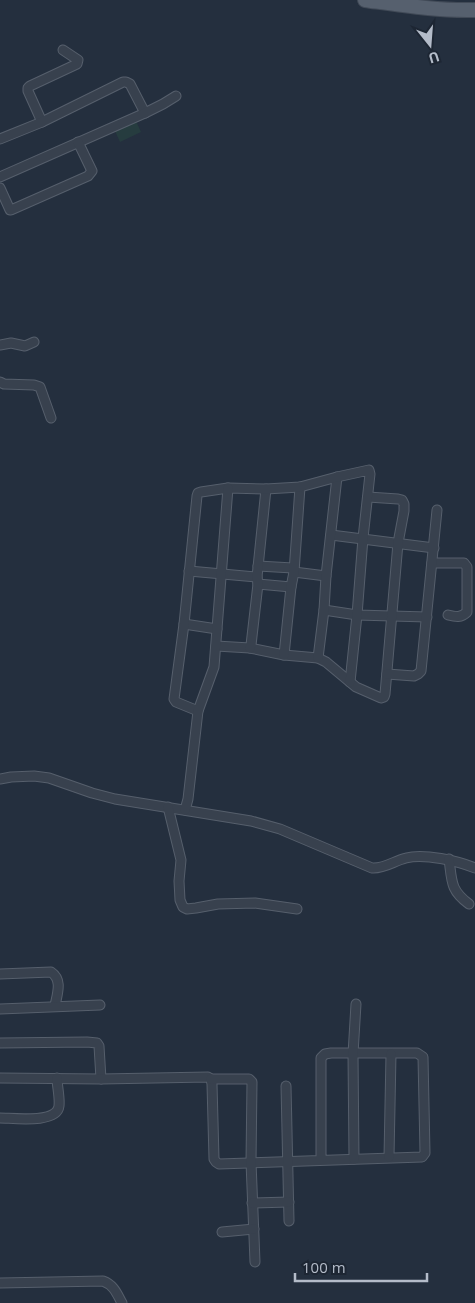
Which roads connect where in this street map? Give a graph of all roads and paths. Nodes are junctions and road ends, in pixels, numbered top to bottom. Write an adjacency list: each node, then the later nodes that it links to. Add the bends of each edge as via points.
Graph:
1 (365, 0): 2 (main road)
2 (398, 2): 3 (main road)
3 (475, 10)
4 (63, 50): 7 (street, via 78,60 77,64 28,88)
5 (176, 96): 6 (street)
6 (145, 113): 7 (street, via 130,84 123,82); 9 (street)
7 (42, 122): 8 (street)
8 (0, 139)
9 (78, 142): 10 (street); 11 (street, via 92,171 88,176 13,210 10,210)
10 (0, 177)
11 (0, 188)
12 (34, 342): 13 (street, via 25,346)
13 (0, 344)
14 (0, 382): 15 (street, via 40,387)
15 (51, 418)
16 (337, 477): 17 (street); 20 (street, via 369,470); 22 (street)
17 (300, 487): 19 (street); 28 (street)
18 (228, 488): 19 (street); 29 (street, via 198,494); 30 (street)
19 (266, 489): 27 (street)
20 (368, 497): 23 (street); 24 (street, via 403,502)
21 (438, 510): 25 (street)
22 (330, 535): 23 (street); 31 (street)
23 (362, 538): 24 (street); 35 (street)
24 (398, 543): 25 (street); 36 (street)
25 (434, 548): 26 (street)
26 (432, 563): 37 (street, via 464,564 467,567 466,612 463,616); 38 (street)
27 (258, 566): 28 (street); 32 (street)
28 (294, 570): 31 (street); 33 (street)
29 (189, 571): 30 (street); 39 (street)
30 (222, 574): 32 (street); 40 (street)
31 (326, 576): 34 (street)
32 (257, 580): 33 (street); 42 (street)
33 (290, 588): 43 (street)
34 (324, 610): 35 (street); 44 (street)
35 (358, 615): 36 (street); 46 (street)
36 (392, 616): 38 (street); 45 (street)
37 (448, 616)
38 (427, 617): 45 (street, via 421,671 414,676)
39 (184, 624): 40 (street); 47 (street, via 174,699)
40 (217, 629): 41 (street)
41 (216, 646): 42 (street); 47 (street, via 212,676)
42 (250, 648): 43 (street)
43 (284, 655): 44 (street)
44 (318, 658): 46 (street)
45 (387, 674): 46 (street, via 383,697)
46 (350, 682)
47 (197, 714): 50 (street)
48 (0, 778): 49 (street, via 49,778 115,799)
49 (168, 807): 50 (street); 54 (street, via 181,860 179,880 183,907 255,903)
50 (185, 810): 51 (street, via 280,829 372,868 378,869 414,856)
51 (449, 860): 52 (street); 53 (street, via 453,887)
52 (475, 868)
53 (469, 904)
54 (297, 908)
55 (0, 974): 58 (street, via 51,972 59,983)
56 (356, 1004): 61 (street)
57 (100, 1005): 58 (street)
58 (56, 1006): 59 (street)
59 (0, 1009)
60 (0, 1043): 65 (street, via 97,1043)
61 (353, 1054): 62 (street); 70 (street); 71 (street, via 331,1053 321,1058)
62 (390, 1054): 69 (street); 69 (street, via 417,1053 423,1057 425,1153 422,1156)
63 (0, 1078): 64 (street)
64 (57, 1078): 65 (street); 68 (street, via 59,1107 54,1114 46,1118)
65 (101, 1079): 66 (street)
66 (211, 1079): 72 (street, via 214,1159 219,1164); 72 (street, via 249,1078 252,1082)
67 (286, 1086): 73 (street)
68 (0, 1118)
69 (389, 1157): 70 (street)
70 (354, 1159): 71 (street)
71 (321, 1160): 73 (street)
72 (250, 1162): 73 (street); 75 (street)
73 (288, 1162): 74 (street)
74 (289, 1202): 75 (street); 76 (street)
75 (252, 1203): 77 (street)
76 (289, 1221)
77 (254, 1229): 78 (street); 79 (street)
78 (222, 1232)
79 (255, 1262)
80 (0, 1283): 81 (street, via 103,1282 113,1287)
81 (122, 1303)

